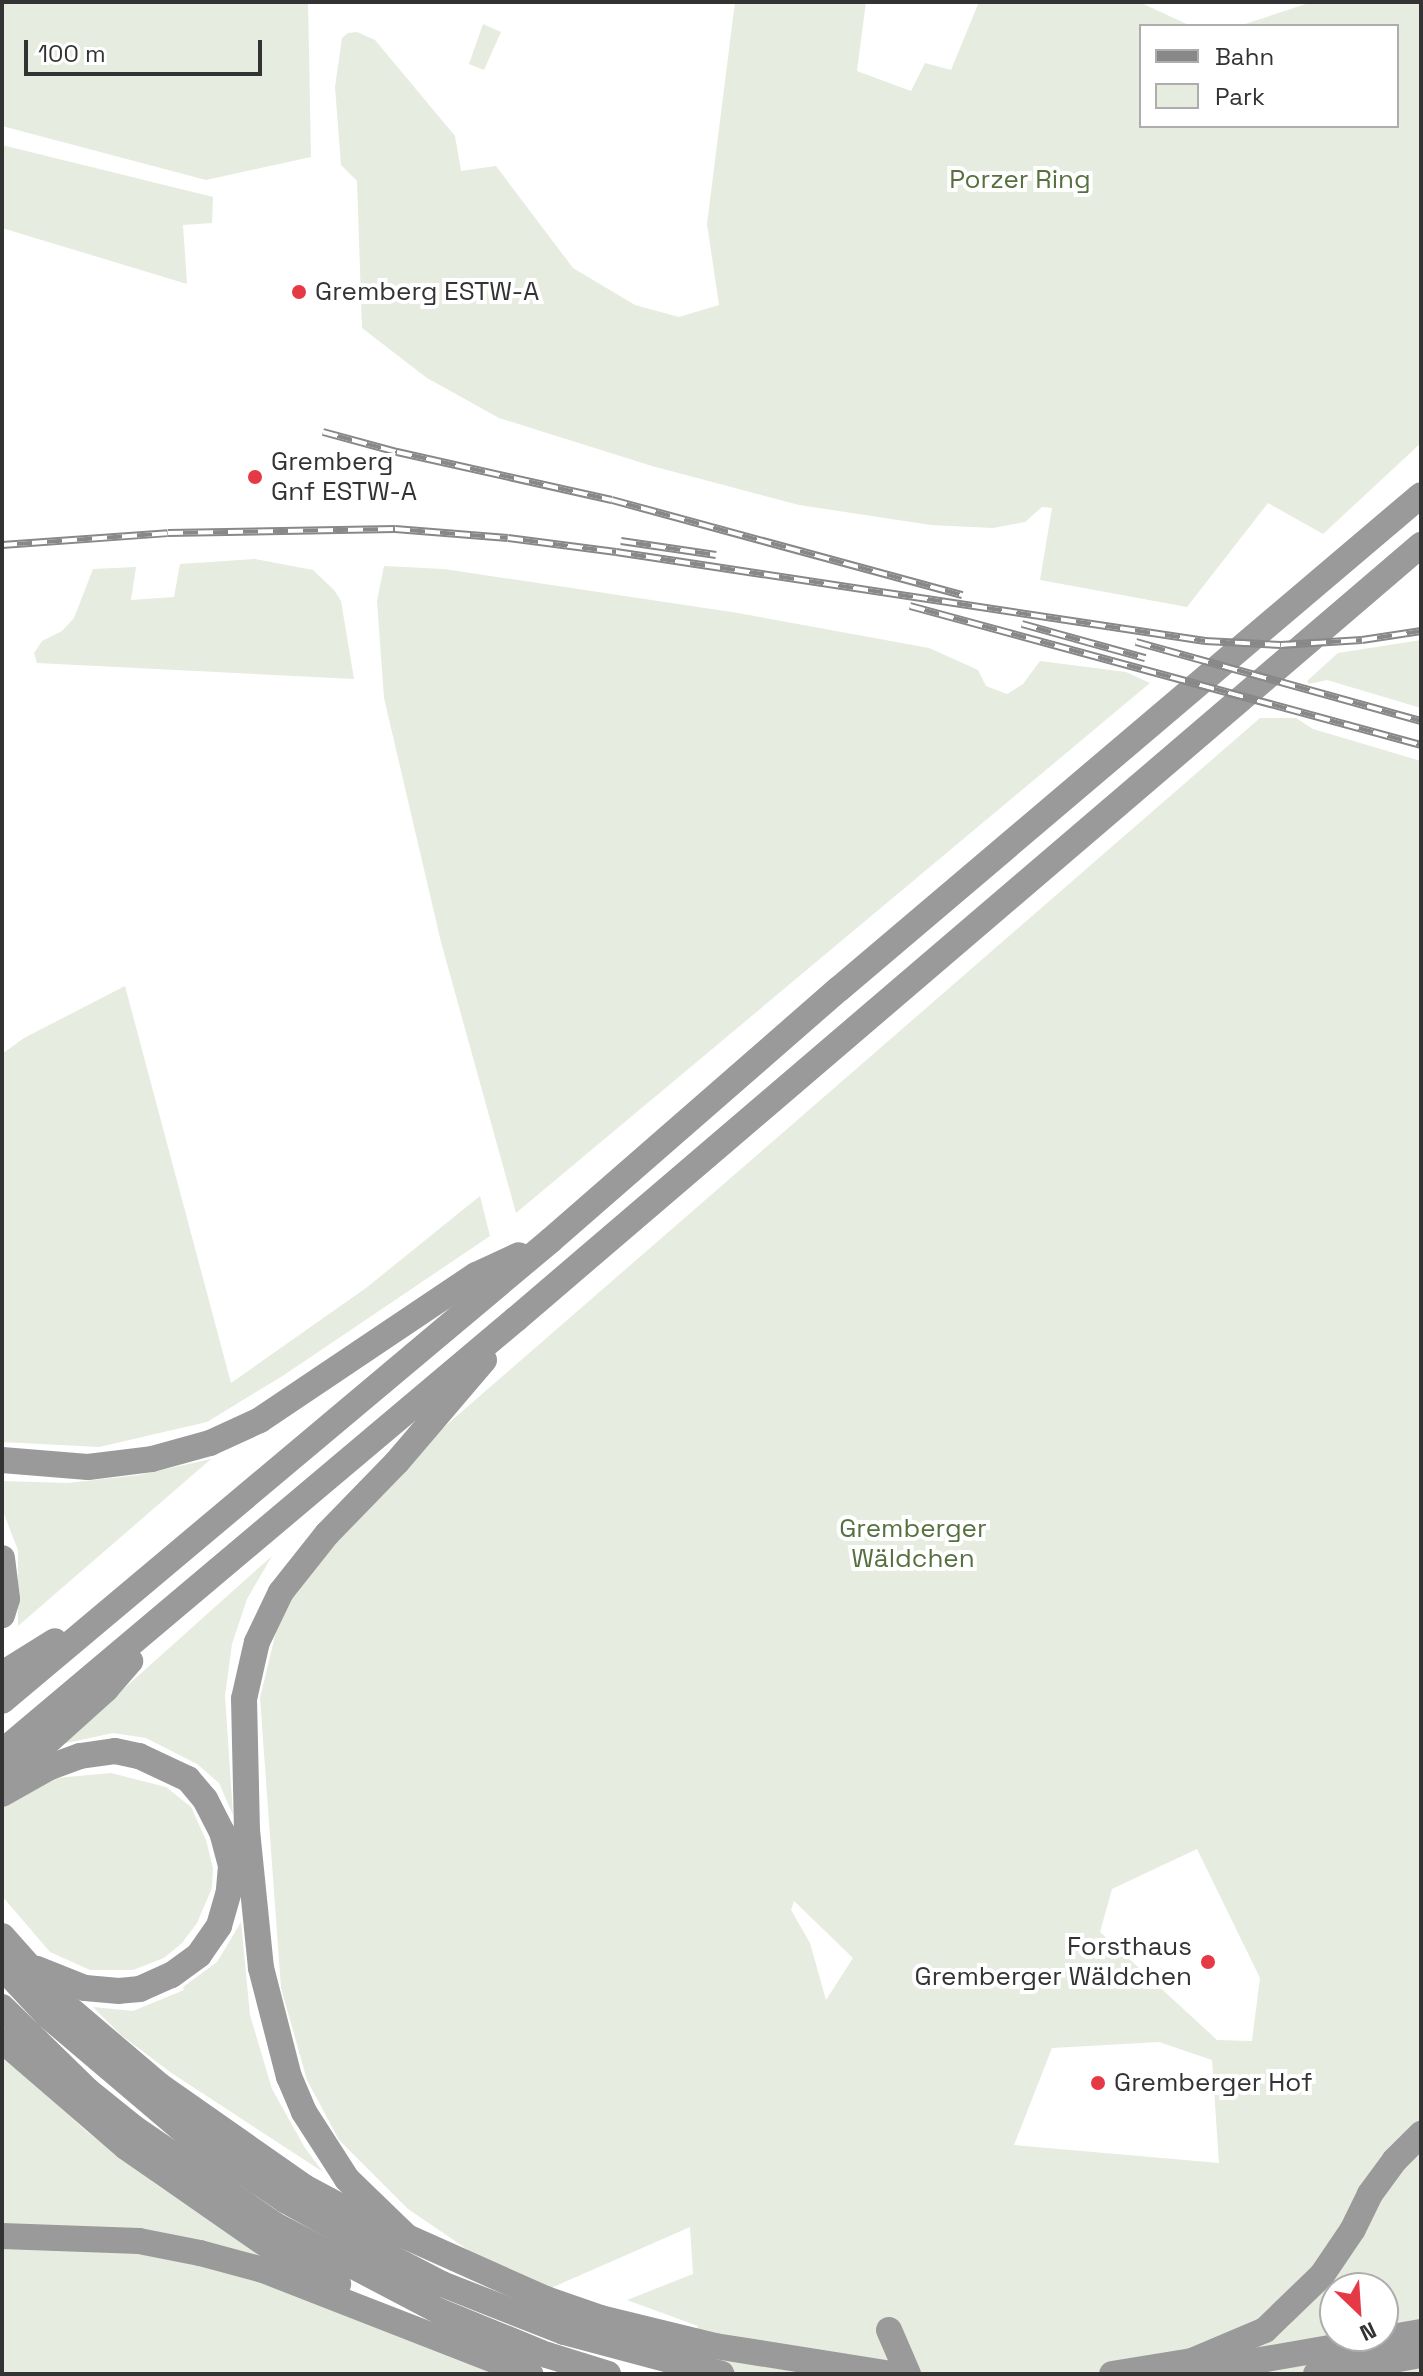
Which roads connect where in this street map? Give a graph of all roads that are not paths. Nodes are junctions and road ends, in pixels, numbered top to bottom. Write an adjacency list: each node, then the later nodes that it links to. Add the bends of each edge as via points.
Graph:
1 (1421, 495): 3 (highway)
2 (1421, 545): 4 (highway)
3 (551, 1240): 5 (highway, via 476,1275 284,1405 210,1443 152,1459 88,1467); 8 (highway)
4 (516, 1319): 7 (highway); 21 (highway, via 460,1391 327,1534 281,1592 257,1642 244,1699 247,1831 261,1968 289,2077 304,2112 347,2179)
5 (2, 1460)
6 (2, 1558): 9 (highway, via 7,1599)
7 (188, 1596): 12 (highway); 13 (highway, via 106,1689)
8 (107, 1612): 10 (highway); 11 (highway)
9 (2, 1615)
10 (2, 1674)
11 (2, 1701)
12 (2, 1752)
13 (2, 1783)
14 (2, 1794): 16 (highway, via 80,1756 115,1751 139,1756 188,1779 205,1799 231,1866 219,1926 199,1955 140,1989 85,1988)
15 (2, 1936): 16 (highway)
16 (13, 1964): 21 (highway, via 211,2124 304,2187); 28 (highway, via 47,2015 191,2137 285,2200 442,2284 564,2332)
17 (2, 2007): 26 (highway, via 88,2091 215,2187 369,2276)
18 (2, 2040): 23 (highway, via 96,2124 210,2207 273,2249)
19 (1421, 2134): 31 (highway, via 1370,2194 1322,2275 1265,2330 1192,2361)
20 (2, 2236): 23 (highway, via 139,2241 200,2253 263,2270)
21 (406, 2236): 29 (highway, via 601,2318 795,2362)
22 (889, 2330): 30 (highway)
23 (423, 2331): 26 (highway)
24 (1421, 2332): 32 (highway)
25 (1421, 2355): 33 (highway)
26 (539, 2364): 27 (highway)
27 (608, 2374)
28 (722, 2374)
29 (892, 2374)
30 (908, 2374)
31 (1112, 2374)
32 (1175, 2374)
33 (1316, 2374)

